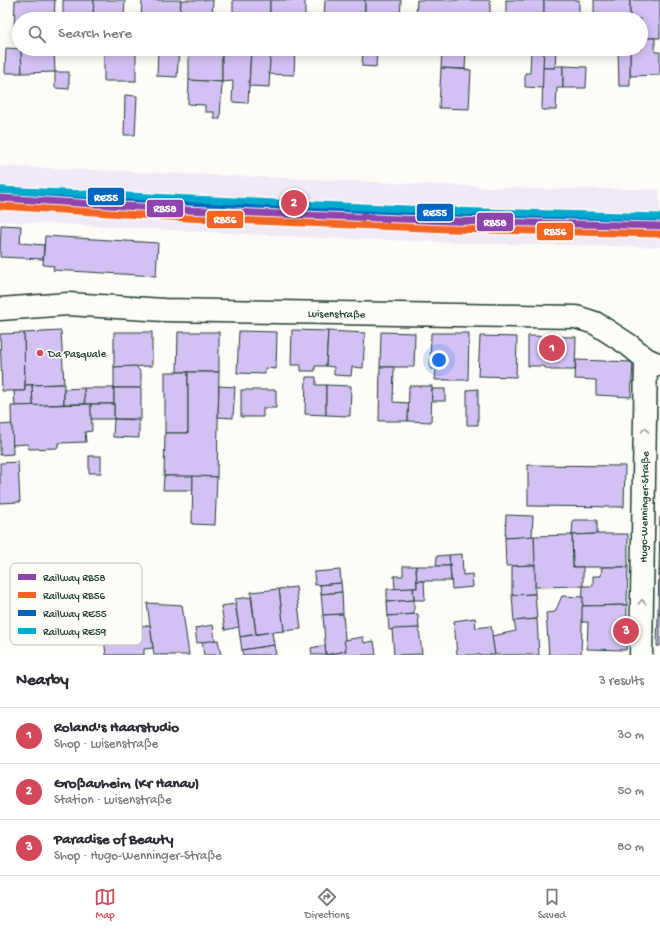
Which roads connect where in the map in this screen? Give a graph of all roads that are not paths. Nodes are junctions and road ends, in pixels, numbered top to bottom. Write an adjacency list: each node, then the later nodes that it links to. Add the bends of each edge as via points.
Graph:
1 (0, 309): 2 (street, Luisenstraße, via 68,304 164,310 576,317 595,323)
2 (653, 362): 3 (street, Hugo-Wenninger-Straße, one-way to 2)
3 (641, 655)

